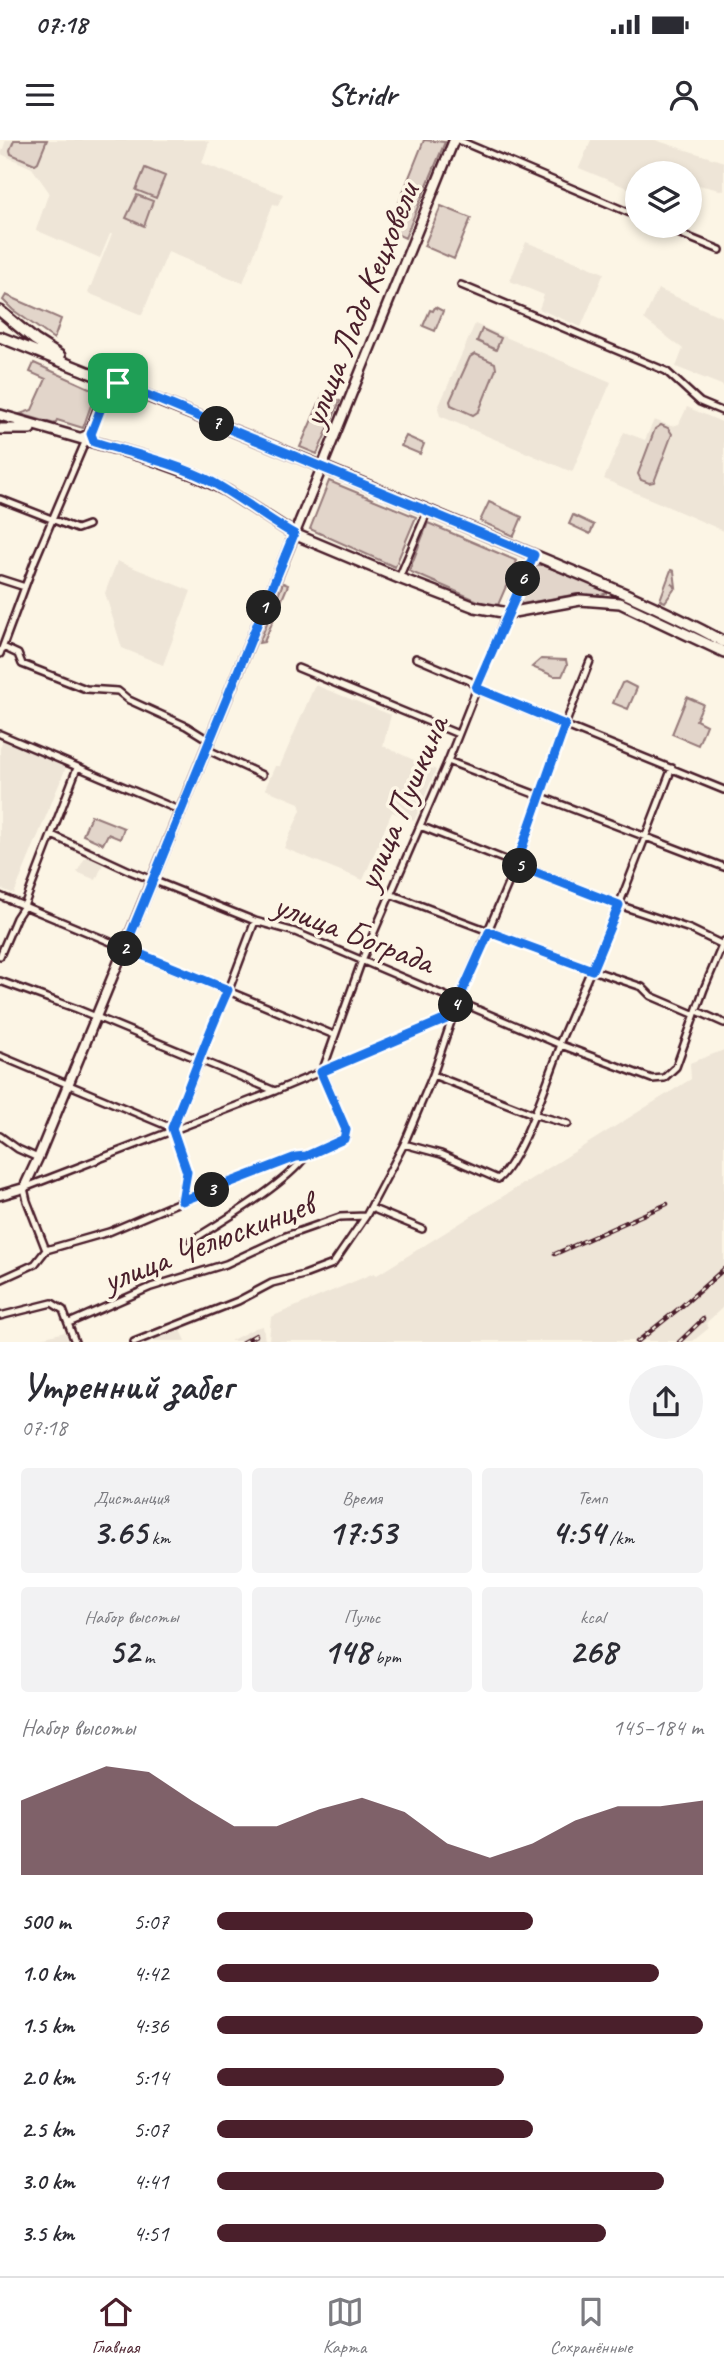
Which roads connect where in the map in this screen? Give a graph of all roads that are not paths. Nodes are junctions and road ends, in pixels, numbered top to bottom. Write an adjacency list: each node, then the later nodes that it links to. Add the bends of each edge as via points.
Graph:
1 (456, 140): 2 (street); 16 (main road, улица Ладо Кецховели)
2 (625, 211)
3 (690, 238): 4 (street)
4 (720, 250)
5 (461, 285): 11 (street, via 666,370 700,402)
6 (0, 311): 8 (main road)
7 (0, 337): 8 (main road)
8 (82, 369): 9 (main road)
9 (98, 375): 10 (main road); 15 (street, via 103,393)
10 (118, 383): 15 (street, via 106,395); 16 (main road)
11 (724, 412)
12 (0, 415): 14 (main road)
13 (0, 429): 14 (main road, via 22,427)
14 (63, 434): 15 (main road)
15 (86, 440): 19 (street); 21 (main road, via 209,481)
16 (322, 467): 18 (main road); 21 (main road, улица Ладо Кецховели)
17 (0, 499): 19 (street)
18 (428, 510): 22 (main road); 23 (street)
19 (52, 520): 20 (street, via 77,529); 25 (street)
20 (88, 525)
21 (294, 534): 23 (main road); 38 (main road, улица Ладо Кецховели)
22 (534, 555): 26 (street, улица Пушкина); 27 (main road, via 651,604)
23 (399, 578): 26 (main road, via 475,607)
24 (0, 579): 25 (street)
25 (25, 587): 28 (street)
26 (508, 613): 29 (main road, via 580,600 620,603); 34 (street, улица Пушкина)
27 (724, 642)
28 (3, 647): 30 (street); 38 (street, via 18,654 22,664 86,689 118,691 186,726)
29 (724, 652)
30 (0, 654)
31 (416, 658): 34 (street, via 470,681)
32 (590, 661): 35 (street)
33 (298, 668): 37 (street)
34 (476, 688): 35 (street); 37 (street, улица Пушкина)
35 (565, 725): 41 (street); 44 (street)
36 (0, 734): 40 (street)
37 (458, 734): 39 (street, улица Пушкина)
38 (208, 746): 42 (street); 45 (main road, улица Ладо Кецховели)
39 (448, 761): 44 (street); 46 (street, улица Пушкина)
40 (77, 768): 45 (street); 47 (street)
41 (672, 768): 43 (street); 48 (street)
42 (262, 775)
43 (724, 790)
44 (541, 797): 48 (street); 49 (street)
45 (181, 811): 51 (main road, улица Ладо Кецховели)
46 (420, 826): 49 (street); 52 (street, улица Пушкина)
47 (52, 835): 51 (street, улица Бограда); 55 (street)
48 (645, 838): 50 (street); 54 (street)
49 (516, 865): 54 (street); 57 (street)
50 (724, 867)
51 (153, 879): 56 (street, улица Бограда); 59 (main road, улица Ладо Кецховели)
52 (390, 894): 57 (street); 61 (street, улица Пушкина)
53 (0, 896): 55 (street)
54 (619, 905): 58 (street); 62 (street)
55 (24, 906): 59 (street); 60 (street)
56 (256, 920): 61 (street, улица Бограда); 64 (street)
57 (489, 932): 62 (street); 65 (street)
58 (723, 944): 66 (street)
59 (125, 948): 64 (street); 68 (main road, улица Ладо Кецховели)
60 (0, 956)
61 (362, 960): 65 (street, улица Бограда); 70 (street, улица Пушкина)
62 (592, 970): 66 (street, via 642,987 651,996 693,1014); 71 (street)
63 (0, 981): 68 (street)
64 (228, 990): 70 (street); 73 (street)
65 (458, 1001): 67 (street); 71 (street, улица Бограда)
66 (697, 1011): 69 (street); 71 (street, улица Бограда, via 676,1067 664,1078 652,1080)
67 (451, 1017): 74 (street); 75 (street)
68 (96, 1018): 73 (street); 76 (main road, улица Ладо Кецховели)
69 (724, 1023)
70 (334, 1035): 74 (street, улица Пушкина)
71 (560, 1044): 78 (street)
72 (0, 1056): 76 (street)
73 (200, 1060): 77 (street); 80 (street)
74 (321, 1072): 77 (street); 83 (street, via 346,1130 344,1139)
75 (433, 1075): 78 (street); 82 (street)
76 (68, 1085): 80 (street); 84 (main road, улица Ладо Кецховели)
77 (275, 1091): 80 (street)
78 (533, 1114): 79 (street); 82 (street, via 506,1172 495,1179 441,1154)
79 (568, 1124)
80 (173, 1129): 85 (street); 87 (street, via 187,1172)
81 (0, 1136): 84 (street)
82 (404, 1144): 88 (street)
83 (306, 1156): 87 (street); 91 (street, via 259,1196)
84 (37, 1158): 85 (main road, улица Ладо Кецховели)
85 (24, 1188): 86 (main road); 92 (street)
86 (0, 1195)
87 (182, 1201): 92 (street, via 109,1233)
88 (371, 1208): 89 (street); 90 (street)
89 (366, 1216): 95 (street, улица Челюскинцев, via 340,1217 286,1236 226,1264 171,1279); 97 (street, via 333,1264 272,1283)
90 (422, 1230)
91 (191, 1241)
92 (46, 1250): 93 (street, via 35,1264)
93 (0, 1280)
94 (0, 1316): 95 (street, via 51,1303)
95 (69, 1323): 96 (street)
96 (75, 1342)
97 (134, 1342)

